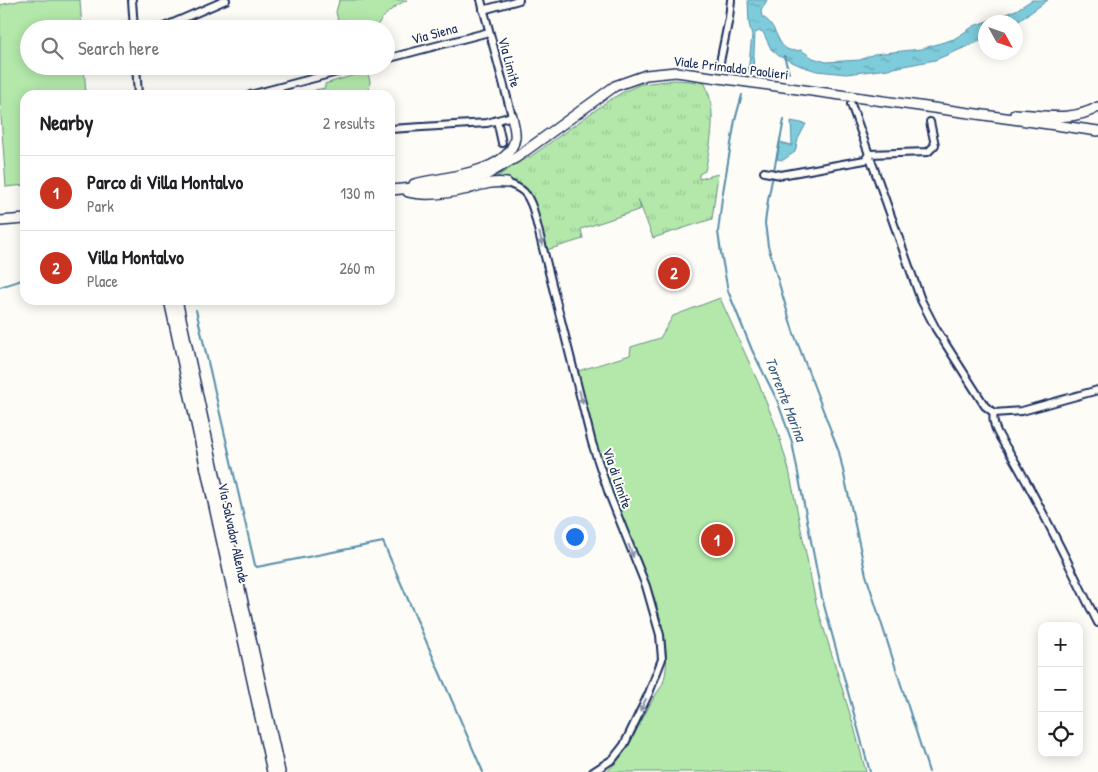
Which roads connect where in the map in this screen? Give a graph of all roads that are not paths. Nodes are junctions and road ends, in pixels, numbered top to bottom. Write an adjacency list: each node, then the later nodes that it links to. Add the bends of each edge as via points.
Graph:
1 (132, 0): 7 (street)
2 (226, 0): 8 (street)
3 (481, 0): 6 (street, Via Limite)
4 (519, 0): 6 (street)
5 (731, 0): 11 (street)
6 (483, 10): 9 (street, Via Limite)
7 (133, 20)
8 (180, 20)
9 (489, 32): 10 (street, Via Siena); 19 (street, Via Limite)
10 (395, 57)
11 (720, 62)
12 (137, 75): 14 (street)
13 (326, 75): 15 (street)
14 (138, 90)
15 (269, 90)
16 (851, 104): 25 (street)
17 (1098, 107): 18 (main road, via 1086,114 1066,117)
18 (987, 115): 23 (main road, Viale Primaldo Paolieri); 28 (main road, Viale Primaldo Paolieri, via 676,72 646,75 615,86 518,157 486,175 460,183)
19 (512, 116): 20 (street); 28 (main road, via 514,143 495,162 461,176)
20 (497, 120): 22 (street); 24 (street)
21 (930, 122): 25 (street, via 935,145 928,152)
22 (395, 129)
23 (1098, 131)
24 (502, 143)
25 (869, 154): 26 (street, via 865,160 781,175); 35 (street, via 922,300 936,329 984,406)
26 (764, 172)
27 (507, 183): 28 (main road, via 491,182 454,192 422,194); 39 (street, Via di Limite, one-way to 39, via 519,188 531,202 592,443 646,586 660,635 662,659 624,745 613,759)
28 (401, 189): 29 (main road, Viale Primaldo Paolieri)
29 (395, 190)
30 (20, 219): 31 (main road)
31 (0, 221)
32 (170, 305): 37 (main road, Via Salvador Allende)
33 (178, 305): 38 (main road, Via Salvador Allende)
34 (1098, 390): 35 (street, via 1022,411)
35 (994, 413): 36 (street, via 992,419 996,428)
36 (1098, 623)
37 (272, 772)
38 (280, 772)
39 (592, 772)

